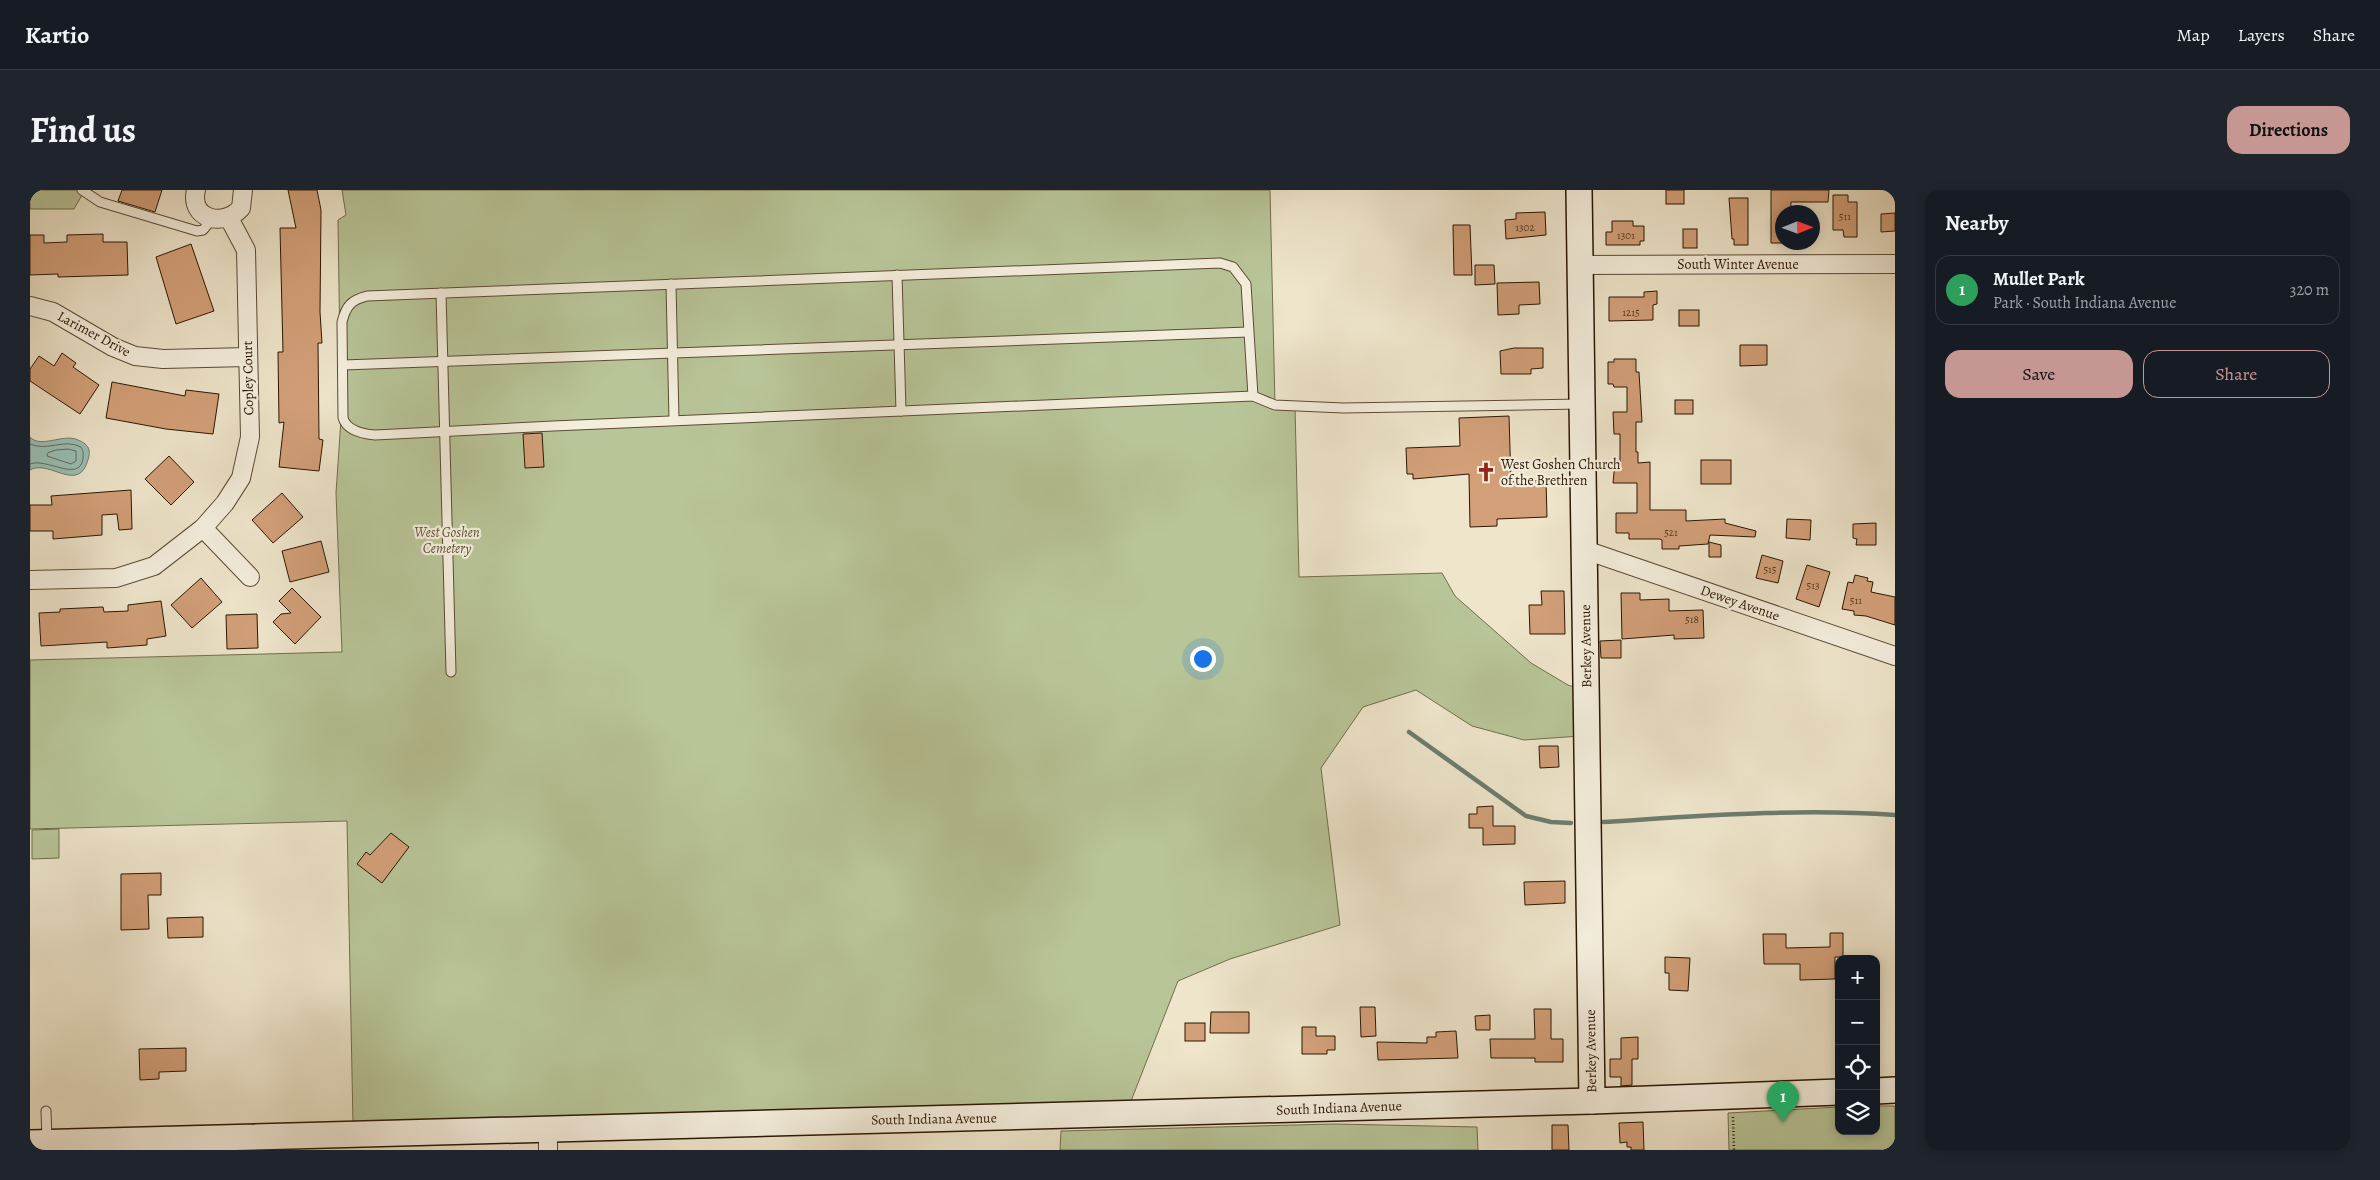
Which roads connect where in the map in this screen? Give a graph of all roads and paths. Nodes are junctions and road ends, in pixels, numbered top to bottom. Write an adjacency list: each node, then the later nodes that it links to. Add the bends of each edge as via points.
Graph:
1 (82, 190): 5 (lane, via 100,202 196,231)
2 (196, 190): 5 (street, Copley Court, via 199,210)
3 (243, 190): 5 (street, via 241,208)
4 (1579, 190): 7 (street, Berkey Avenue)
5 (220, 219): 15 (street, Copley Court, via 246,250)
6 (1895, 264): 7 (street, South Winter Avenue)
7 (1581, 265): 19 (street, Berkey Avenue)
8 (897, 276): 9 (lane); 12 (lane, via 1220,263 1233,267 1246,284); 13 (lane)
9 (670, 284): 10 (lane); 14 (lane)
10 (441, 293): 16 (lane); 17 (lane, via 367,296 351,302 342,322)
11 (30, 306): 15 (street, Larimer Drive, via 53,312 135,356 163,359)
12 (1248, 332): 13 (lane); 18 (lane)
13 (899, 345): 14 (lane); 20 (lane)
14 (672, 353): 16 (lane); 21 (lane)
15 (248, 357): 23 (street, Copley Court, via 250,437 246,459 241,478)
16 (442, 362): 17 (lane); 22 (lane)
17 (343, 365): 22 (lane, via 343,418 349,427 366,435)
18 (1253, 396): 19 (lane, via 1275,405 1342,408); 20 (lane)
19 (1582, 404): 24 (street, Berkey Avenue)
20 (901, 411): 21 (lane)
21 (674, 420): 22 (lane)
22 (444, 432): 28 (lane)
23 (203, 528): 25 (street); 26 (street, Copley Court, via 154,566 135,574 116,578)
24 (1585, 550): 27 (street, Dewey Avenue); 32 (street, Berkey Avenue)
25 (250, 577)
26 (30, 580)
27 (1895, 656)
28 (451, 672)
29 (1895, 1090): 30 (street)
30 (1880, 1091)
31 (1835, 1092): 32 (street, South Indiana Avenue)
32 (1592, 1101): 35 (street, South Indiana Avenue)
33 (1732, 1110): 37 (path)
34 (46, 1111): 36 (lane)
35 (548, 1140): 36 (street, South Indiana Avenue)
36 (39, 1143)
37 (1734, 1150)

